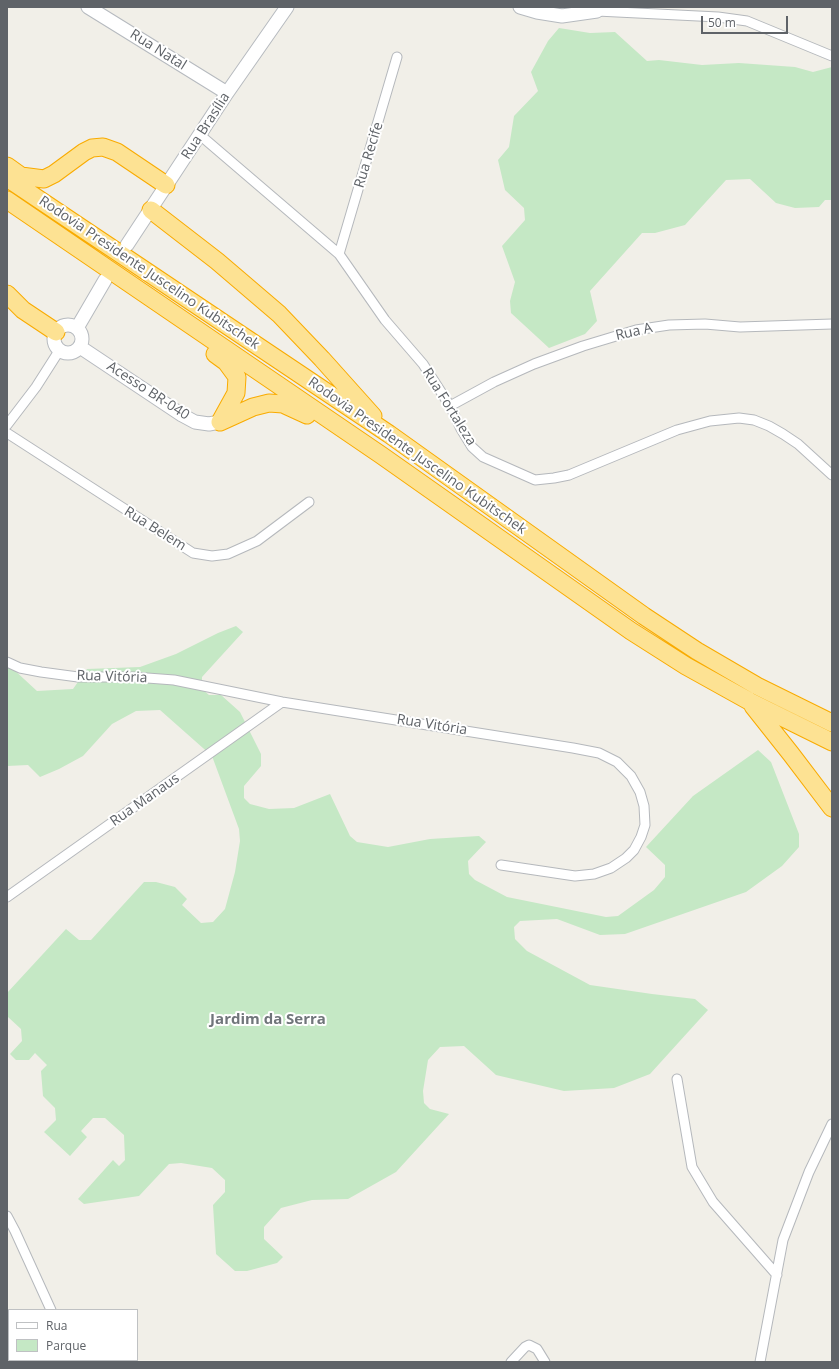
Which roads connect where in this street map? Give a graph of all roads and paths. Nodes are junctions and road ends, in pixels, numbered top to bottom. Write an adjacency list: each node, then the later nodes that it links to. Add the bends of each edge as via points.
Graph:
1 (88, 7): 7 (street, Rua Natal)
2 (287, 7): 7 (street, Rua Brasília)
3 (520, 7): 4 (street, via 562,16)
4 (599, 9): 5 (street, via 746,21)
5 (832, 56)
6 (397, 57): 15 (street, Rua Recife)
7 (227, 93): 8 (street, Rua Brasília)
8 (200, 135): 11 (street, Rua Brasília); 15 (street, Rua Fortaleza)
9 (7, 166): 11 (highway, via 21,176 44,179 84,152 102,147 117,152)
10 (7, 178): 28 (highway, Rodovia Presidente Juscelino Kubitschek)
11 (166, 185): 13 (street, Rua Brasília)
12 (7, 200): 17 (highway, Rodovia Presidente Juscelino Kubitschek)
13 (151, 210): 14 (street, Rua Brasília); 28 (highway, via 217,261 279,314)
14 (127, 245)
15 (339, 254): 24 (street, Rua Fortaleza, via 385,320 423,364)
16 (105, 280): 20 (street)
17 (124, 281): 25 (highway, via 232,369 237,377 236,393); 29 (highway, Rodovia Presidente Juscelino Kubitschek)
18 (7, 294): 21 (highway, via 23,310)
19 (832, 324): 24 (street, Rua A, via 740,327 705,324 669,325 636,330 534,364)
20 (77, 328): 21 (street, via 68,325); 22 (street, via 82,335)
21 (56, 332): 23 (street, via 53,340)
22 (80, 347): 23 (street, via 68,354); 25 (street, Acesso BR-040, via 195,422)
23 (59, 350): 26 (street, via 36,387)
24 (450, 406): 30 (street, Rua Fortaleza, via 472,447 483,457 536,480 569,475 678,430 710,421 739,418 754,420 783,434)
25 (220, 422): 29 (highway, via 253,406 283,404)
26 (7, 425)
27 (7, 433): 31 (street, Rua Belem, via 193,552 212,556 228,554 257,542)
28 (389, 434): 35 (highway, Rodovia Presidente Juscelino Kubitschek, via 644,616 757,686)
29 (381, 455): 33 (highway, Rodovia Presidente Juscelino Kubitschek, via 631,630 686,666)
30 (832, 475)
31 (309, 502)
32 (7, 662): 34 (street, Rua Vitória, via 20,668 78,677 134,676 174,680)
33 (749, 701): 36 (highway, Rodovia Presidente Juscelino Kubitschek); 37 (highway)
34 (282, 702): 38 (street, Rua Vitória, via 599,753 617,762 631,776 640,792 645,825 634,850 626,858 611,868 594,874 575,876); 39 (street, Rua Manaus)
35 (832, 723)
36 (832, 742)
37 (832, 808)
38 (501, 865)
39 (7, 897)
40 (677, 1078): 43 (street, via 692,1166 713,1202)
41 (832, 1124): 43 (street, via 809,1172 783,1240)
42 (7, 1216): 44 (street)
43 (777, 1274): 47 (street)
44 (51, 1309)
45 (511, 1362): 46 (street, via 529,1345 537,1350)
46 (545, 1362)
47 (760, 1362)

